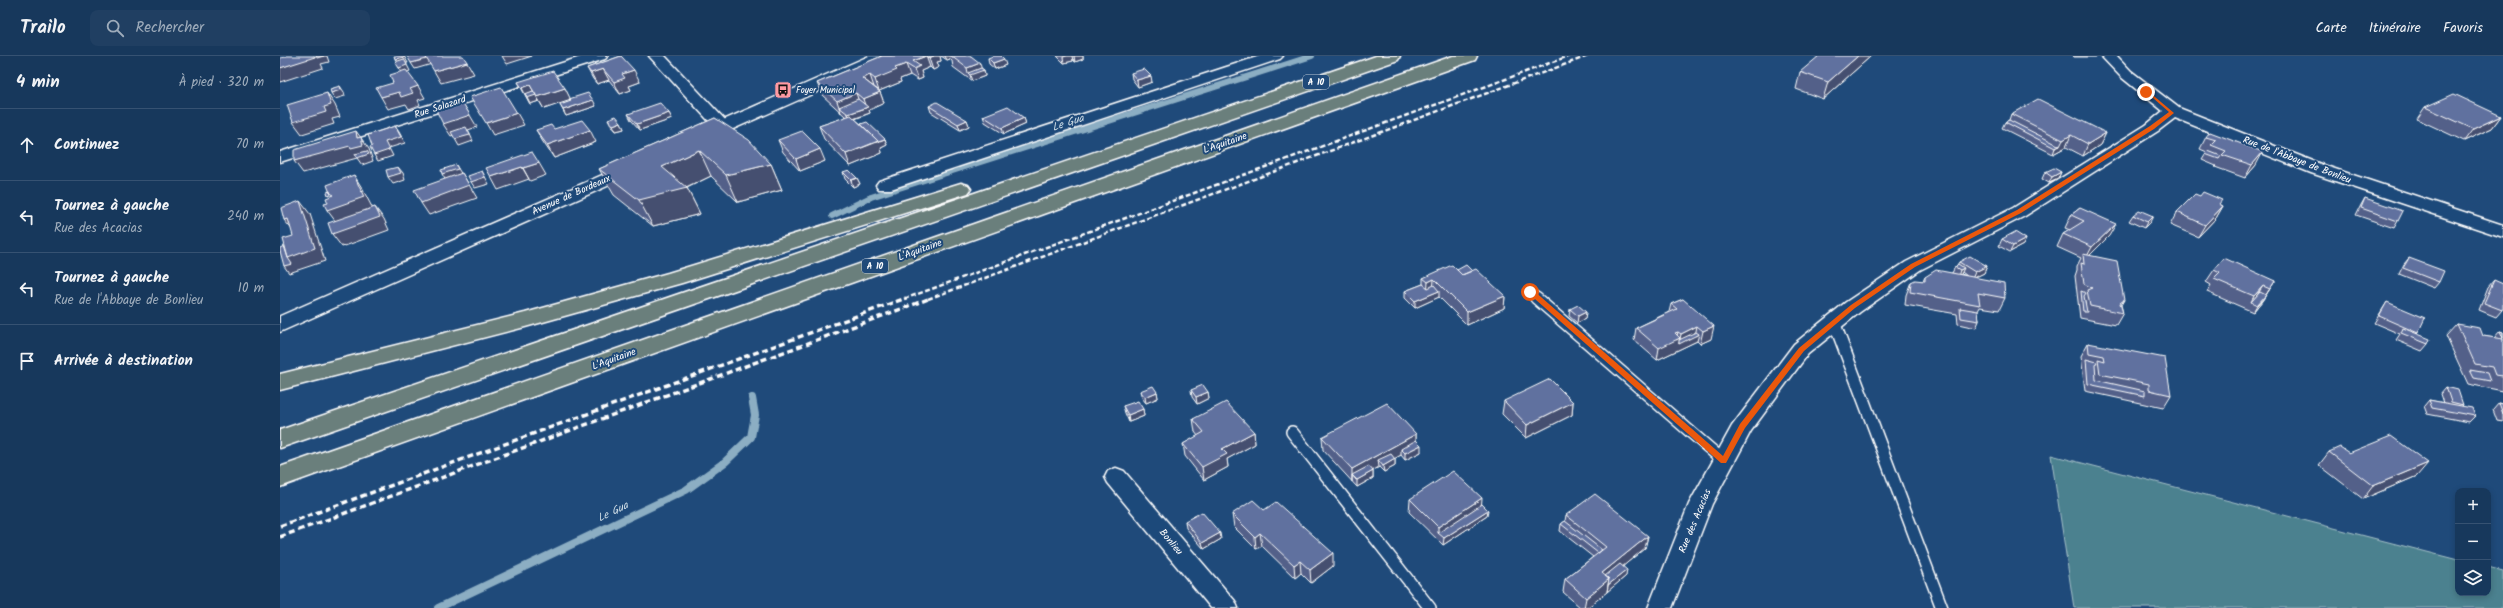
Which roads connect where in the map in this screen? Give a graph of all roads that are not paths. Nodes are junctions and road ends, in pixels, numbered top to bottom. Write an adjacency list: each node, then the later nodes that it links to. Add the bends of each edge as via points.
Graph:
1 (600, 56): 11 (street, Rue Salazard)
2 (657, 56): 9 (street)
3 (883, 56): 9 (main road)
4 (1275, 56): 13 (street)
5 (1392, 56): 14 (highway, A 10)
6 (1469, 56): 23 (highway, L'Aquitaine / A 10)
7 (2109, 56): 8 (street, Rue de l'Abbaye de Bonlieu, via 2126,74)
8 (2173, 112): 15 (street, Rue de l'Abbaye de Bonlieu, via 2317,169); 17 (street, Rue des Acacias, via 2019,212 1913,266)
9 (723, 127): 10 (main road)
10 (680, 146)
11 (280, 158)
12 (645, 162): 18 (main road, Avenue de Bordeaux)
13 (885, 185)
14 (1008, 188): 19 (highway, via 968,186 676,278 518,322); 21 (highway, A 10)
15 (2503, 231)
16 (1530, 292): 22 (lane)
17 (1834, 322): 22 (street, Rue des Acacias, via 1802,349 1743,426); 28 (lane)
18 (280, 325)
19 (280, 382)
20 (1292, 432): 26 (lane)
21 (280, 439)
22 (1724, 461): 27 (street, Rue des Acacias, via 1701,504)
23 (280, 477)
24 (1116, 477): 25 (street, Bonlieu)
25 (1226, 608)
26 (1430, 608)
27 (1660, 608)
28 (1942, 608)

